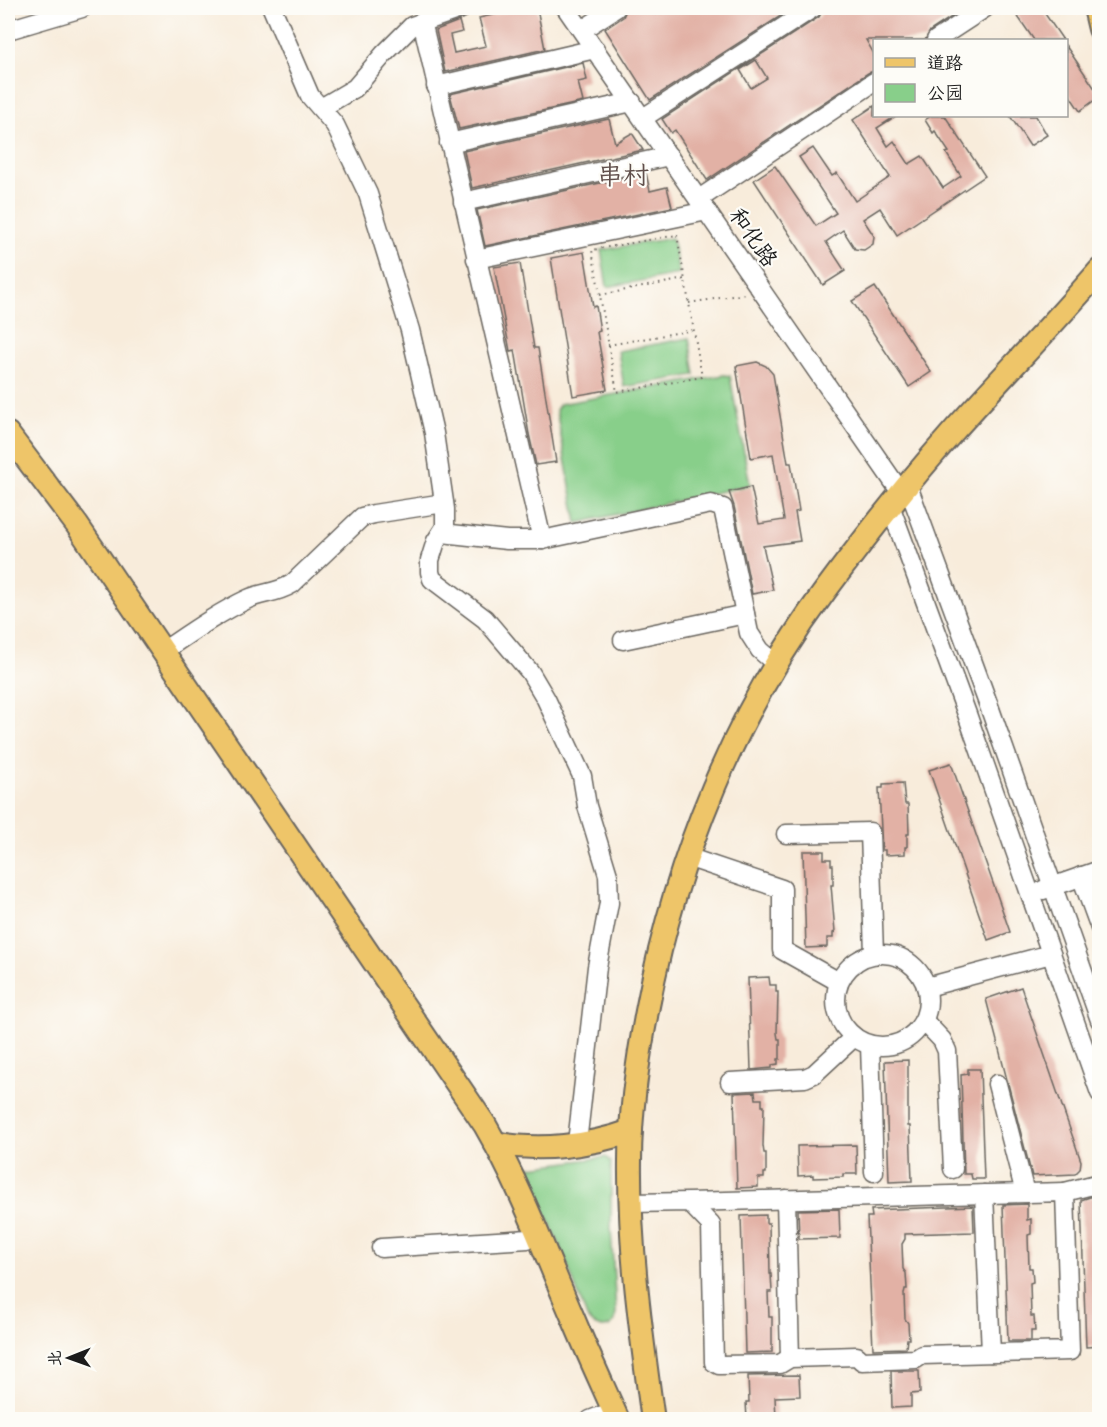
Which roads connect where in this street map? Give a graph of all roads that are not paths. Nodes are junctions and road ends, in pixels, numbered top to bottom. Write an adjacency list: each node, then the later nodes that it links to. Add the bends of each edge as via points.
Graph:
1 (82, 8): 11 (street)
2 (272, 8): 18 (street, via 310,96)
3 (463, 8): 9 (street)
4 (566, 8): 12 (street, 和化路)
5 (616, 8): 12 (street)
6 (813, 8): 19 (street)
7 (985, 8): 13 (street)
8 (1095, 8): 10 (main road)
9 (422, 21): 16 (street); 18 (street, via 403,34 355,88)
10 (1100, 29)
11 (8, 30)
12 (582, 30): 14 (street, 和化路)
13 (938, 39)
14 (596, 50): 16 (street); 17 (street, 和化路)
15 (873, 83): 23 (street)
16 (436, 86): 20 (street)
17 (632, 102): 19 (street, 和化路); 20 (street)
18 (321, 108): 29 (street, via 335,125 368,194 388,257 431,417)
19 (643, 118): 21 (street, 和化路)
20 (449, 143): 22 (street)
21 (669, 156): 22 (street); 23 (street, 和化路)
22 (463, 202): 24 (street)
23 (703, 205): 24 (street); 28 (street, 和化路)
24 (476, 259): 31 (street)
25 (1100, 270): 28 (main road, via 949,436)
26 (8, 434): 34 (main road, via 59,499)
27 (8, 453): 65 (main road, via 68,531 468,1122 494,1164)
28 (900, 496): 35 (main road, via 824,593); 40 (street, via 985,695); 41 (street, via 967,714)
29 (444, 503): 30 (street); 34 (street, via 362,517 292,584 250,598)
30 (442, 533): 31 (street); 55 (street, via 430,560 432,579 485,619 530,672 582,776 608,875 609,903 597,967)
31 (542, 540): 32 (street, via 718,505 723,508)
32 (746, 614): 33 (street); 35 (street, via 755,644)
33 (623, 640)
34 (163, 651): 54 (main road)
35 (777, 665): 37 (main road, via 720,776)
36 (786, 834): 43 (street, via 870,832)
37 (687, 857): 45 (street, via 782,889 782,950); 53 (main road, via 667,921 641,1038)
38 (1100, 870): 39 (street)
39 (1081, 876): 40 (street); 42 (street)
40 (1053, 887): 41 (street); 47 (street)
41 (1030, 895): 44 (street)
42 (1100, 928)
43 (874, 954): 45 (street, via 855,962); 46 (street, via 895,955 911,963)
44 (1051, 954): 46 (street); 52 (street)
45 (839, 982): 49 (street, via 838,1015 847,1031)
46 (927, 987): 48 (street)
47 (1100, 1020)
48 (924, 1021): 49 (street, via 900,1043 881,1047); 56 (street, via 947,1051)
49 (862, 1041): 50 (street, via 805,1078); 57 (street)
50 (730, 1082)
51 (997, 1084): 60 (street)
52 (1100, 1093)
53 (631, 1131): 55 (main road, via 607,1140); 64 (main road)
54 (495, 1143): 55 (main road, via 533,1149); 69 (main road, via 526,1202 572,1317)
55 (577, 1143)
56 (952, 1169)
57 (874, 1172)
58 (1100, 1183): 59 (street)
59 (1065, 1192): 60 (street); 67 (street, via 1070,1351)
60 (1025, 1193): 61 (street)
61 (984, 1194): 62 (street); 67 (street)
62 (786, 1199): 63 (street); 68 (street)
63 (689, 1202): 64 (street); 68 (street, via 711,1225 714,1362 780,1364)
64 (631, 1203): 70 (main road)
65 (528, 1239): 66 (street); 69 (main road)
66 (381, 1248)
67 (991, 1353): 68 (street, via 862,1361 857,1356)
68 (790, 1358)
69 (604, 1418)
70 (653, 1419)

